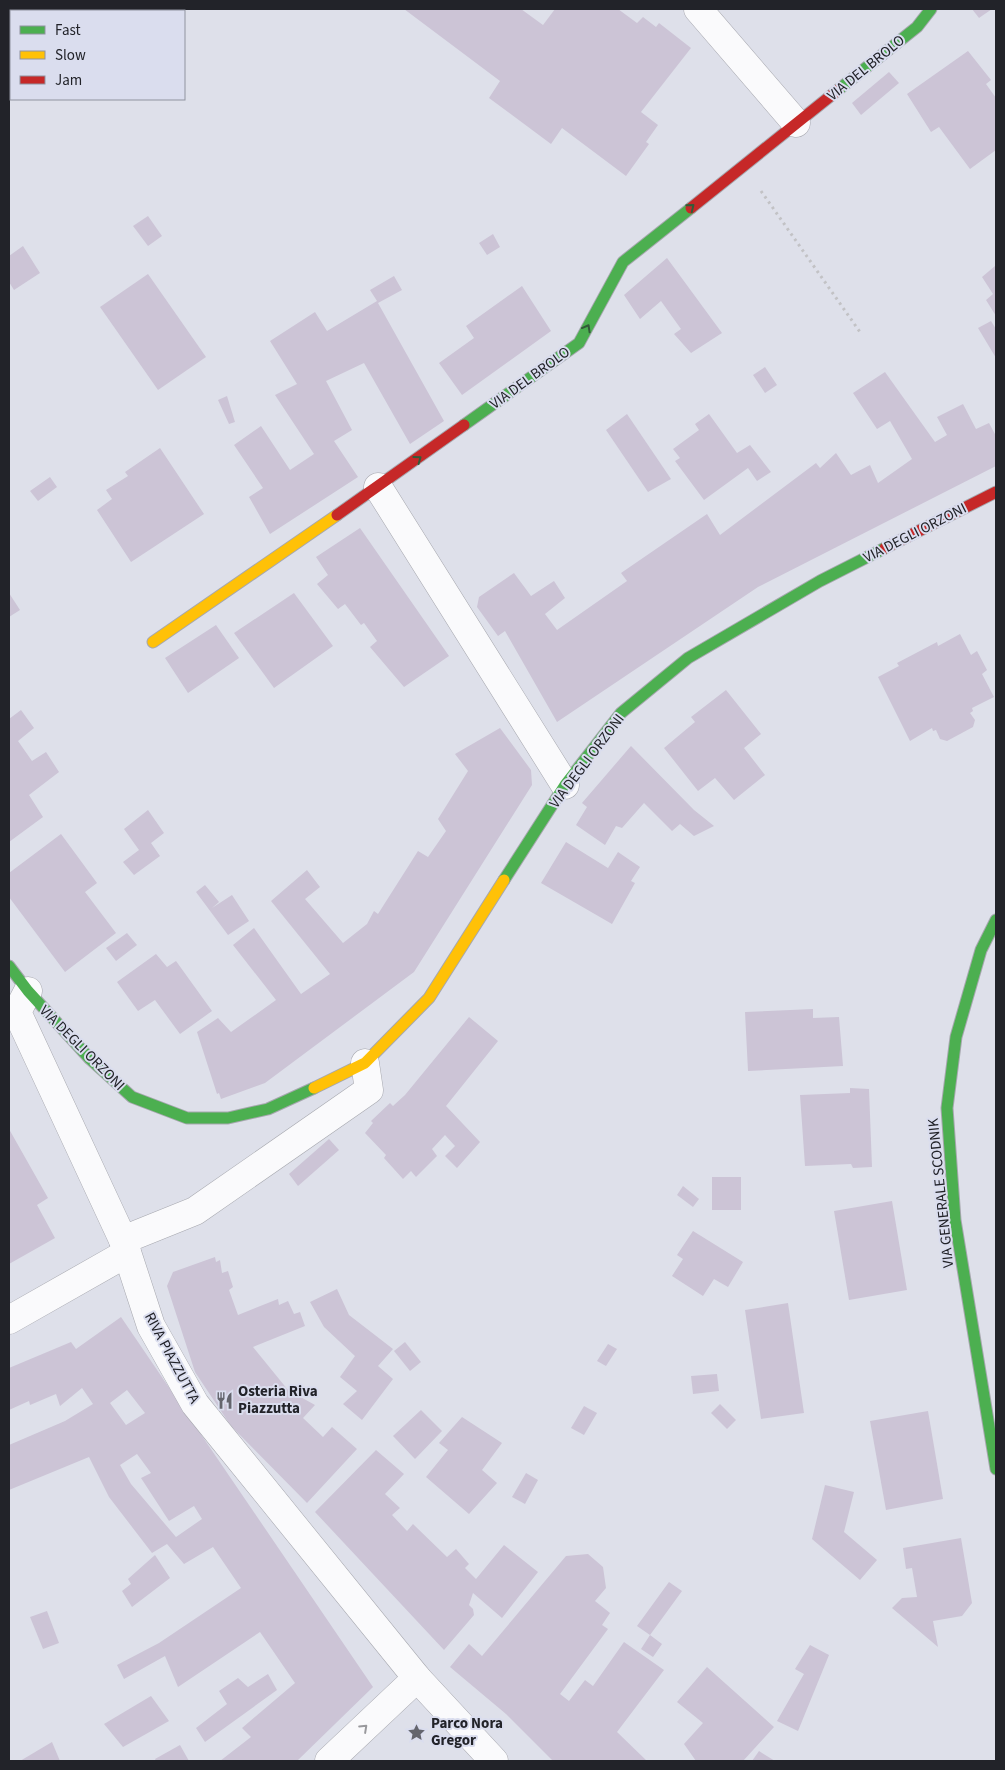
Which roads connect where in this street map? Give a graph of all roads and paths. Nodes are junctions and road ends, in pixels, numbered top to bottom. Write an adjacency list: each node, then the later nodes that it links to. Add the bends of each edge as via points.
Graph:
1 (698, 9): 3 (street)
2 (931, 9): 3 (street, VIA DEL BROLO, via 917,27)
3 (796, 123): 4 (street, VIA DEL BROLO)
4 (743, 166): 5 (path); 6 (street, VIA DEL BROLO, one-way to 4, via 579,343 623,262)
5 (860, 332)
6 (378, 487): 8 (street, VIA DEL BROLO); 9 (street)
7 (996, 492): 9 (street, VIA DEGLI ORZONI, via 820,581 688,658 620,713)
8 (153, 642)
9 (565, 785): 13 (street, VIA DEGLI ORZONI, via 429,998)
10 (996, 920): 16 (street, VIA GENERALE SCODNIK, via 981,950 956,1037 947,1108 955,1220)
11 (9, 966): 12 (street, VIA DEGLI ORZONI)
12 (28, 991): 13 (street, VIA DEGLI ORZONI, via 90,1059 132,1098 188,1118 228,1118 268,1109); 14 (street, RIVA PIAZZUTTA, via 17,1012)
13 (365, 1063): 14 (street, via 369,1090 195,1210)
14 (125, 1246): 15 (street); 17 (street, RIVA PIAZZUTTA, via 151,1326 195,1404)
15 (9, 1320)
16 (996, 1469)
17 (417, 1678): 18 (street, one-way to 17); 19 (street, RIVA PIAZZUTTA)
18 (329, 1761)
19 (494, 1761)

